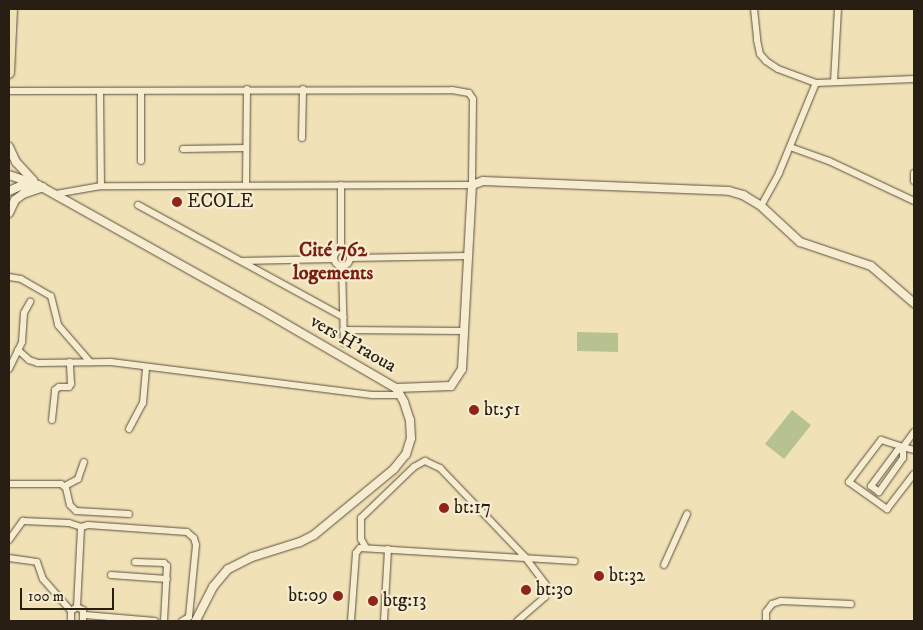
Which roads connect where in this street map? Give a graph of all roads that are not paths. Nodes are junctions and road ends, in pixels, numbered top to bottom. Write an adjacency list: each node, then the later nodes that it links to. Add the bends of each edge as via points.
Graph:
1 (12, 9): 4 (highway)
2 (754, 9): 7 (street, via 760,54 778,68)
3 (838, 9): 6 (street)
4 (9, 73)
5 (914, 79): 6 (street)
6 (834, 82): 7 (street)
7 (816, 83): 15 (street)
8 (247, 90): 9 (street); 12 (street); 16 (street)
9 (303, 90): 13 (street); 23 (street, via 452,90 469,93 474,107)
10 (9, 91): 11 (street)
11 (100, 91): 12 (street); 24 (street)
12 (141, 91): 18 (street)
13 (302, 138)
14 (9, 147): 26 (street, via 22,170)
15 (790, 147): 29 (street, via 829,161); 31 (street)
16 (246, 148): 17 (street); 25 (street)
17 (183, 149)
18 (141, 161)
19 (914, 174): 21 (street)
20 (9, 175): 26 (street, vers H'raoua)
21 (914, 181)
22 (341, 185): 23 (street); 25 (street); 33 (street)
23 (472, 185): 31 (street, via 483,181 729,191); 34 (street)
24 (101, 186): 25 (street); 28 (street)
25 (246, 186)
26 (43, 187): 27 (street, via 24,185); 28 (street, vers H'raoua); 32 (street, via 23,194)
27 (9, 191)
28 (55, 194): 51 (street, vers H'raoua)
29 (914, 201)
30 (138, 205): 37 (street)
31 (761, 206): 41 (street, via 800,242 864,262)
32 (9, 213)
33 (341, 250): 35 (street); 36 (street)
34 (468, 256): 35 (street); 44 (street)
35 (350, 258): 38 (street)
36 (333, 259): 37 (street); 38 (street)
37 (241, 261): 42 (street)
38 (342, 266): 42 (street)
39 (9, 277): 48 (street, via 21,279 51,296 58,325)
40 (30, 302): 46 (street, via 24,313 22,342)
41 (914, 303)
42 (343, 317): 43 (street)
43 (344, 330): 44 (street); 45 (street)
44 (464, 331): 51 (street, via 462,369 451,386)
45 (344, 343)
46 (18, 350): 47 (street, via 38,363); 50 (street)
47 (70, 362): 48 (street); 52 (street, via 71,384 55,390)
48 (90, 362): 49 (street)
49 (146, 368): 51 (street, via 374,395); 53 (street, via 144,399)
50 (9, 369)
51 (398, 391): 81 (street, vers H'raoua, via 410,420 411,438 406,454 394,469 314,535 252,556 228,569 213,587)
52 (52, 420)
53 (129, 429)
54 (914, 432): 55 (street)
55 (903, 447): 55 (street, via 871,486 879,492 903,458); 56 (street); 58 (street, via 881,440 849,482 887,509)
56 (914, 450)
57 (84, 462): 60 (street, via 78,479)
58 (914, 474)
59 (9, 484): 60 (street)
60 (65, 486): 61 (street, via 70,505 76,510)
61 (129, 514)
62 (687, 514): 71 (street)
63 (81, 527): 64 (street, via 69,523 23,521); 75 (street); 80 (street, via 187,532 194,538 190,617)
64 (9, 540)
65 (366, 548): 66 (street); 67 (street, via 361,540 361,518 414,467 425,461 440,468); 82 (street, via 360,548 356,553)
66 (388, 549): 67 (street); 83 (street)
67 (526, 557): 69 (street); 84 (street, via 545,584 546,591 545,596)
68 (9, 558): 75 (street, via 38,562 43,580)
69 (575, 560)
70 (135, 562): 73 (street, via 164,563 167,566)
71 (664, 565)
72 (111, 576): 73 (street)
73 (166, 579): 79 (street)
74 (851, 604): 85 (street, via 781,601 772,604 766,612)
75 (74, 609): 76 (street, via 80,608); 77 (street)
76 (84, 618): 78 (street)
77 (70, 621)
78 (155, 621)
79 (164, 621)
80 (182, 621)
81 (196, 621)
82 (351, 621)
83 (384, 621)
84 (517, 621)
85 (766, 621)

